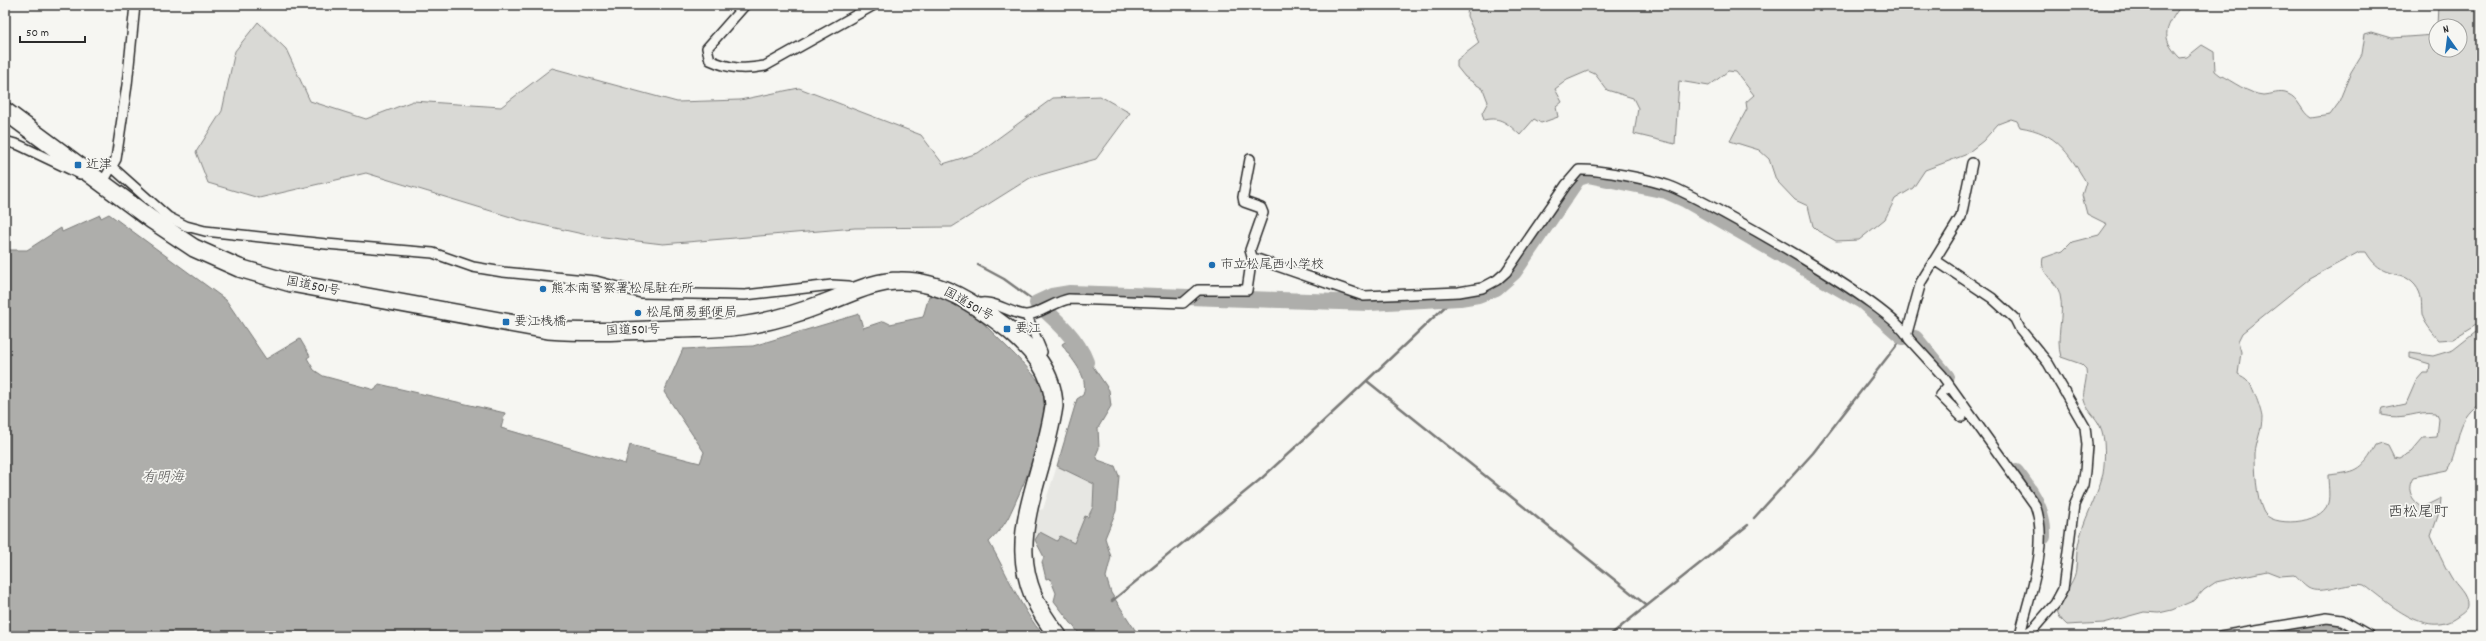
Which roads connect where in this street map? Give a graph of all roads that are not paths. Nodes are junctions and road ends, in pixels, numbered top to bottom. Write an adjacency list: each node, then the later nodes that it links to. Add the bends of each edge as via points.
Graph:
1 (135, 5): 8 (street, via 127,85 116,159)
2 (745, 5): 3 (street, via 707,48 710,60 727,68 748,70 765,66)
3 (874, 5)
4 (5, 111): 9 (highway, 国道501号)
5 (5, 141): 9 (street, via 19,145 78,174)
6 (1250, 159): 10 (street, via 1244,202 1261,208 1263,213 1250,250)
7 (1972, 163): 11 (street, via 1961,217)
8 (112, 167): 9 (street); 12 (street, via 170,218 205,231 434,253 473,267 596,281 641,293 745,295 832,285 849,286)
9 (97, 178): 12 (highway, 国道501号, via 194,248 239,268 291,283 548,330 591,333 747,325 822,305)
10 (1253, 260): 14 (street, via 1247,290 1198,290 1183,304 1060,301); 15 (street, via 1257,258 1364,296 1442,294 1482,288 1506,272 1566,185 1579,170 1588,170 1667,186 1710,206 1849,286 1880,308)
11 (1935, 260): 15 (street, via 1921,282); 20 (street, via 1992,298 2015,319 2048,363 2085,427 2088,445 2085,471 2083,485 2074,506 2063,589 2055,604 2035,627)
12 (855, 290): 13 (highway, 国道501号, via 886,282 915,282 950,292)
13 (973, 305): 14 (street, via 985,302 1015,314); 16 (highway, 国道501号, via 1013,334)
14 (1031, 314): 16 (street, via 1042,352)
15 (1907, 333): 17 (street, via 1909,339)
16 (1038, 358): 19 (highway, 国道501号, via 1049,376 1054,393 1054,406 1025,528 1023,561 1034,601)
17 (1949, 385): 18 (street, via 1940,395); 20 (street, via 2035,505 2039,515 2040,549)
18 (1962, 417)
19 (1058, 636)
20 (2021, 636)
21 (2220, 636): 22 (street, via 2327,618 2342,620)
22 (2370, 636)

